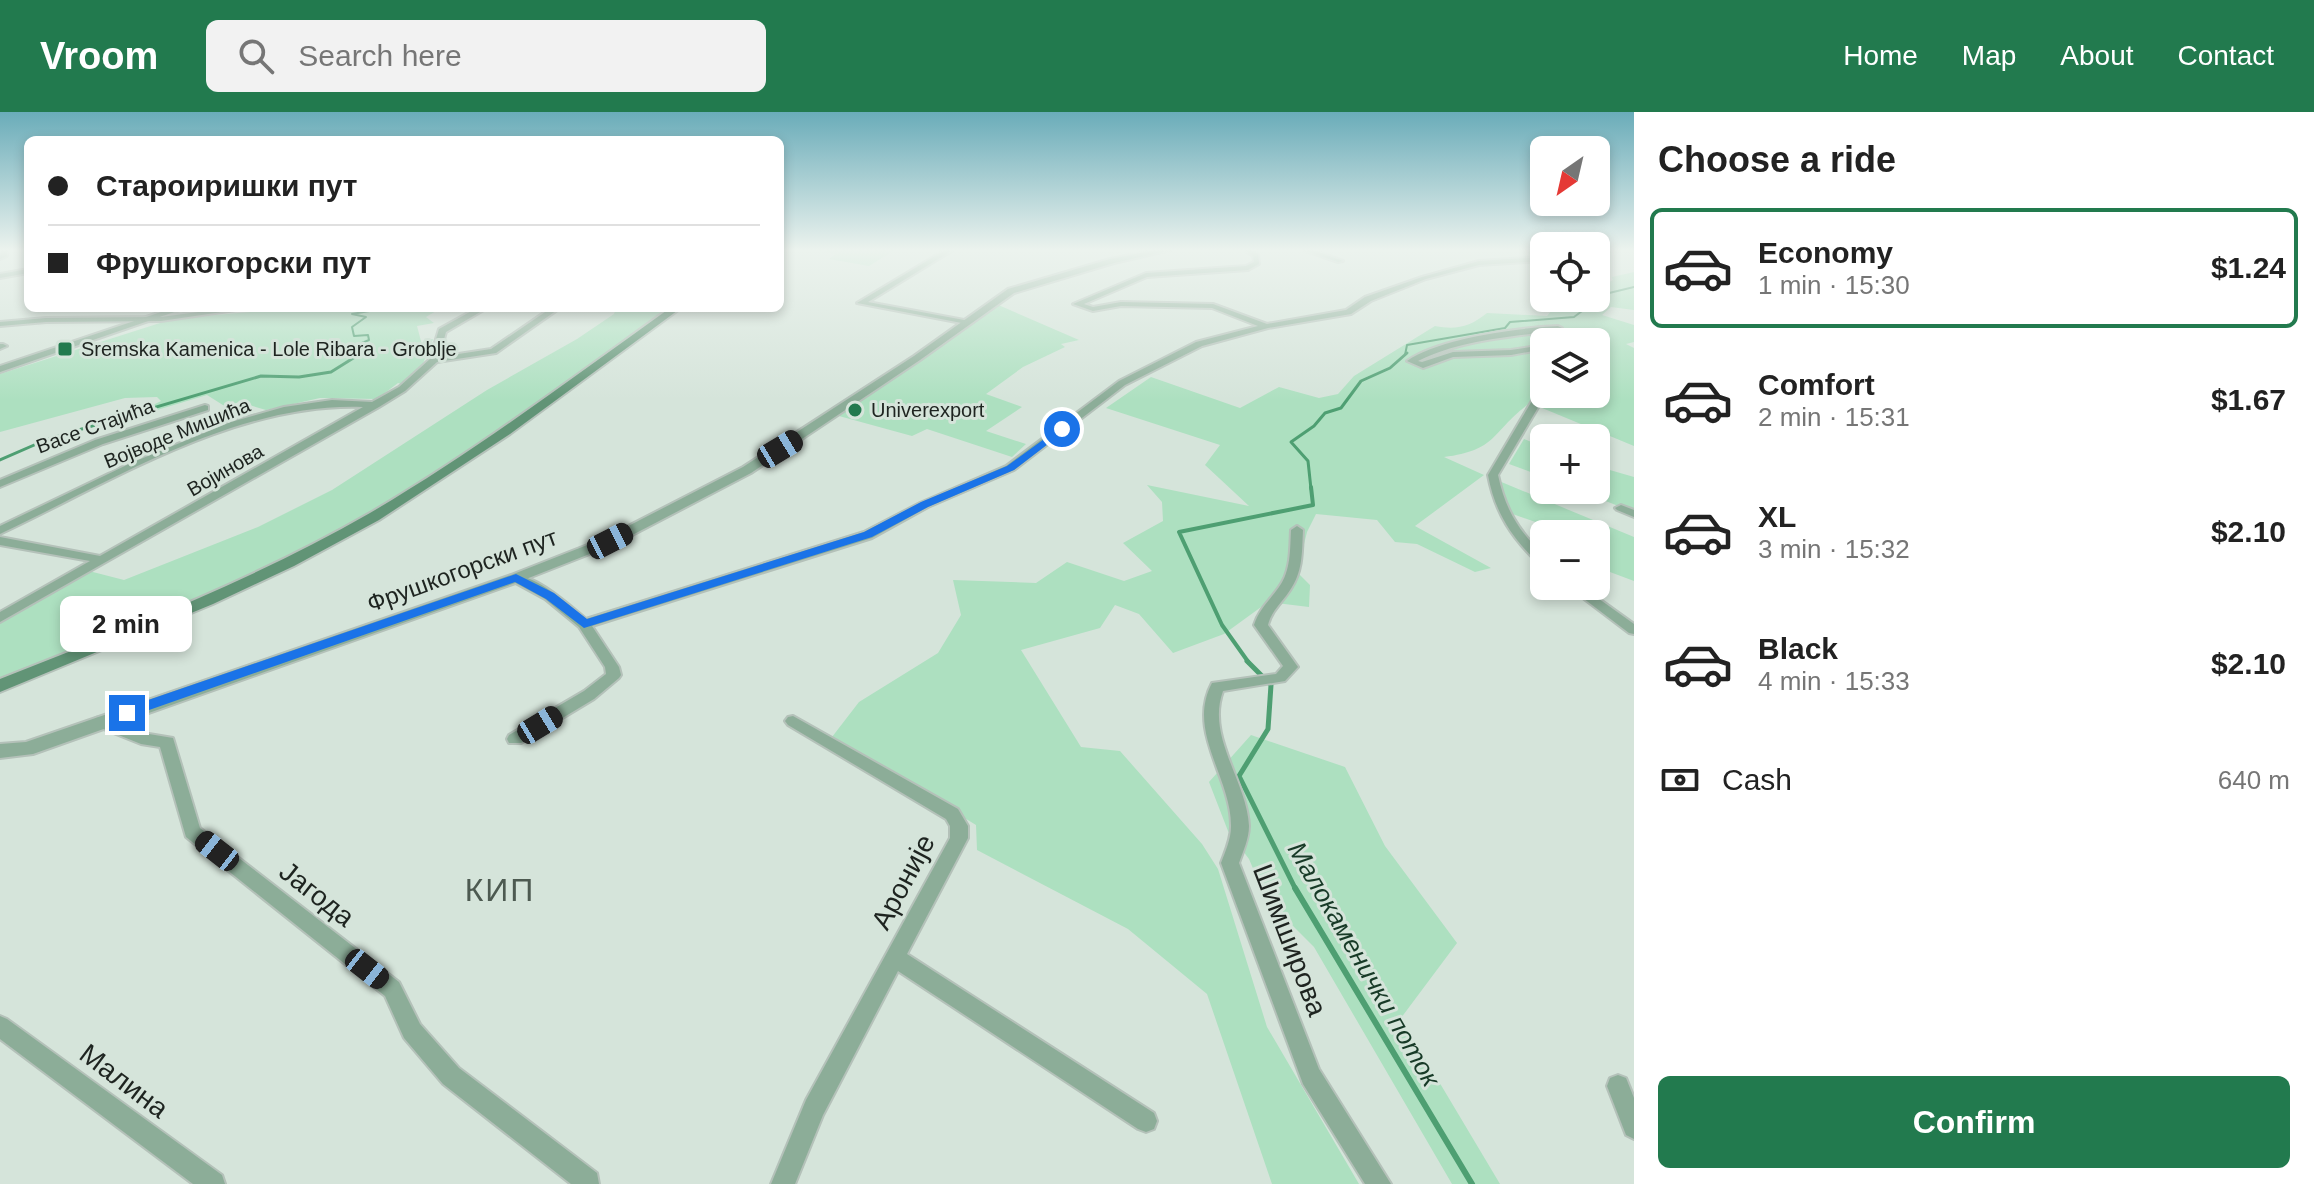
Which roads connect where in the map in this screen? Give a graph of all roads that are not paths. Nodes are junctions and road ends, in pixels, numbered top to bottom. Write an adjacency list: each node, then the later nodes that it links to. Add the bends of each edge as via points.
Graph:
1 (866, 300): 12 (street, via 861,303)
2 (999, 300): 12 (street, Фрушкогорски пут)
3 (1086, 300): 14 (street, via 1077,304 1093,309 1121,304 1213,306)
4 (1366, 300): 14 (street, via 1348,312)
5 (170, 312): 11 (street)
6 (210, 312): 11 (street)
7 (476, 312): 17 (street, via 442,331)
8 (550, 312): 17 (street, via 493,351)
9 (670, 312): 35 (main road, via 501,435 331,541 206,601)
10 (115, 319): 11 (street); 13 (street); 18 (street)
11 (150, 319)
12 (964, 322): 30 (street, Фрушкогорски пут, via 727,482 610,541)
13 (0, 324)
14 (1267, 326): 33 (street, via 1199,344 1122,383 1010,468 868,535)
15 (1530, 329): 16 (street, via 1411,361 1423,365 1455,354)
16 (1530, 349)
17 (434, 360): 19 (street, Војинова)
18 (0, 369)
19 (376, 405): 25 (street, Војводе Мишића, via 316,404 232,427); 29 (street, Војинова)
20 (205, 408): 22 (street, Васе Стајића, via 99,442)
21 (1533, 408): 28 (street, via 1493,475 1500,511)
22 (0, 484)
23 (1621, 508): 24 (street)
24 (1634, 514)
25 (0, 530)
26 (1297, 530): 50 (street, Шимширова, via 1288,584 1265,609 1261,625 1291,667 1280,678 1217,687 1211,696 1216,753 1241,827 1230,863 1311,1076)
27 (0, 541): 29 (street)
28 (1530, 548)
29 (103, 560): 32 (street, Војинова)
30 (516, 578): 33 (street, via 550,596); 37 (street, Фрушкогорски пут)
31 (1592, 600): 34 (street)
32 (0, 618)
33 (584, 624): 38 (street, via 614,675)
34 (1634, 630)
35 (0, 686)
36 (793, 721): 42 (street, Ароније, via 952,814 959,826 959,838)
37 (101, 722): 39 (street, Фрушкогорски пут); 47 (street, Јагода, via 167,742 192,832 392,989 412,1031 451,1076)
38 (515, 739)
39 (27, 749): 40 (street, Фрушкогорски пут); 41 (street)
40 (0, 751)
41 (0, 759)
42 (894, 957): 45 (street, Ароније); 49 (street, via 814,1108)
43 (0, 1026): 48 (street, Малина)
44 (1618, 1086): 46 (street)
45 (1146, 1121)
46 (1634, 1127)
47 (588, 1182)
48 (213, 1184)
49 (783, 1184)
50 (1379, 1184)

